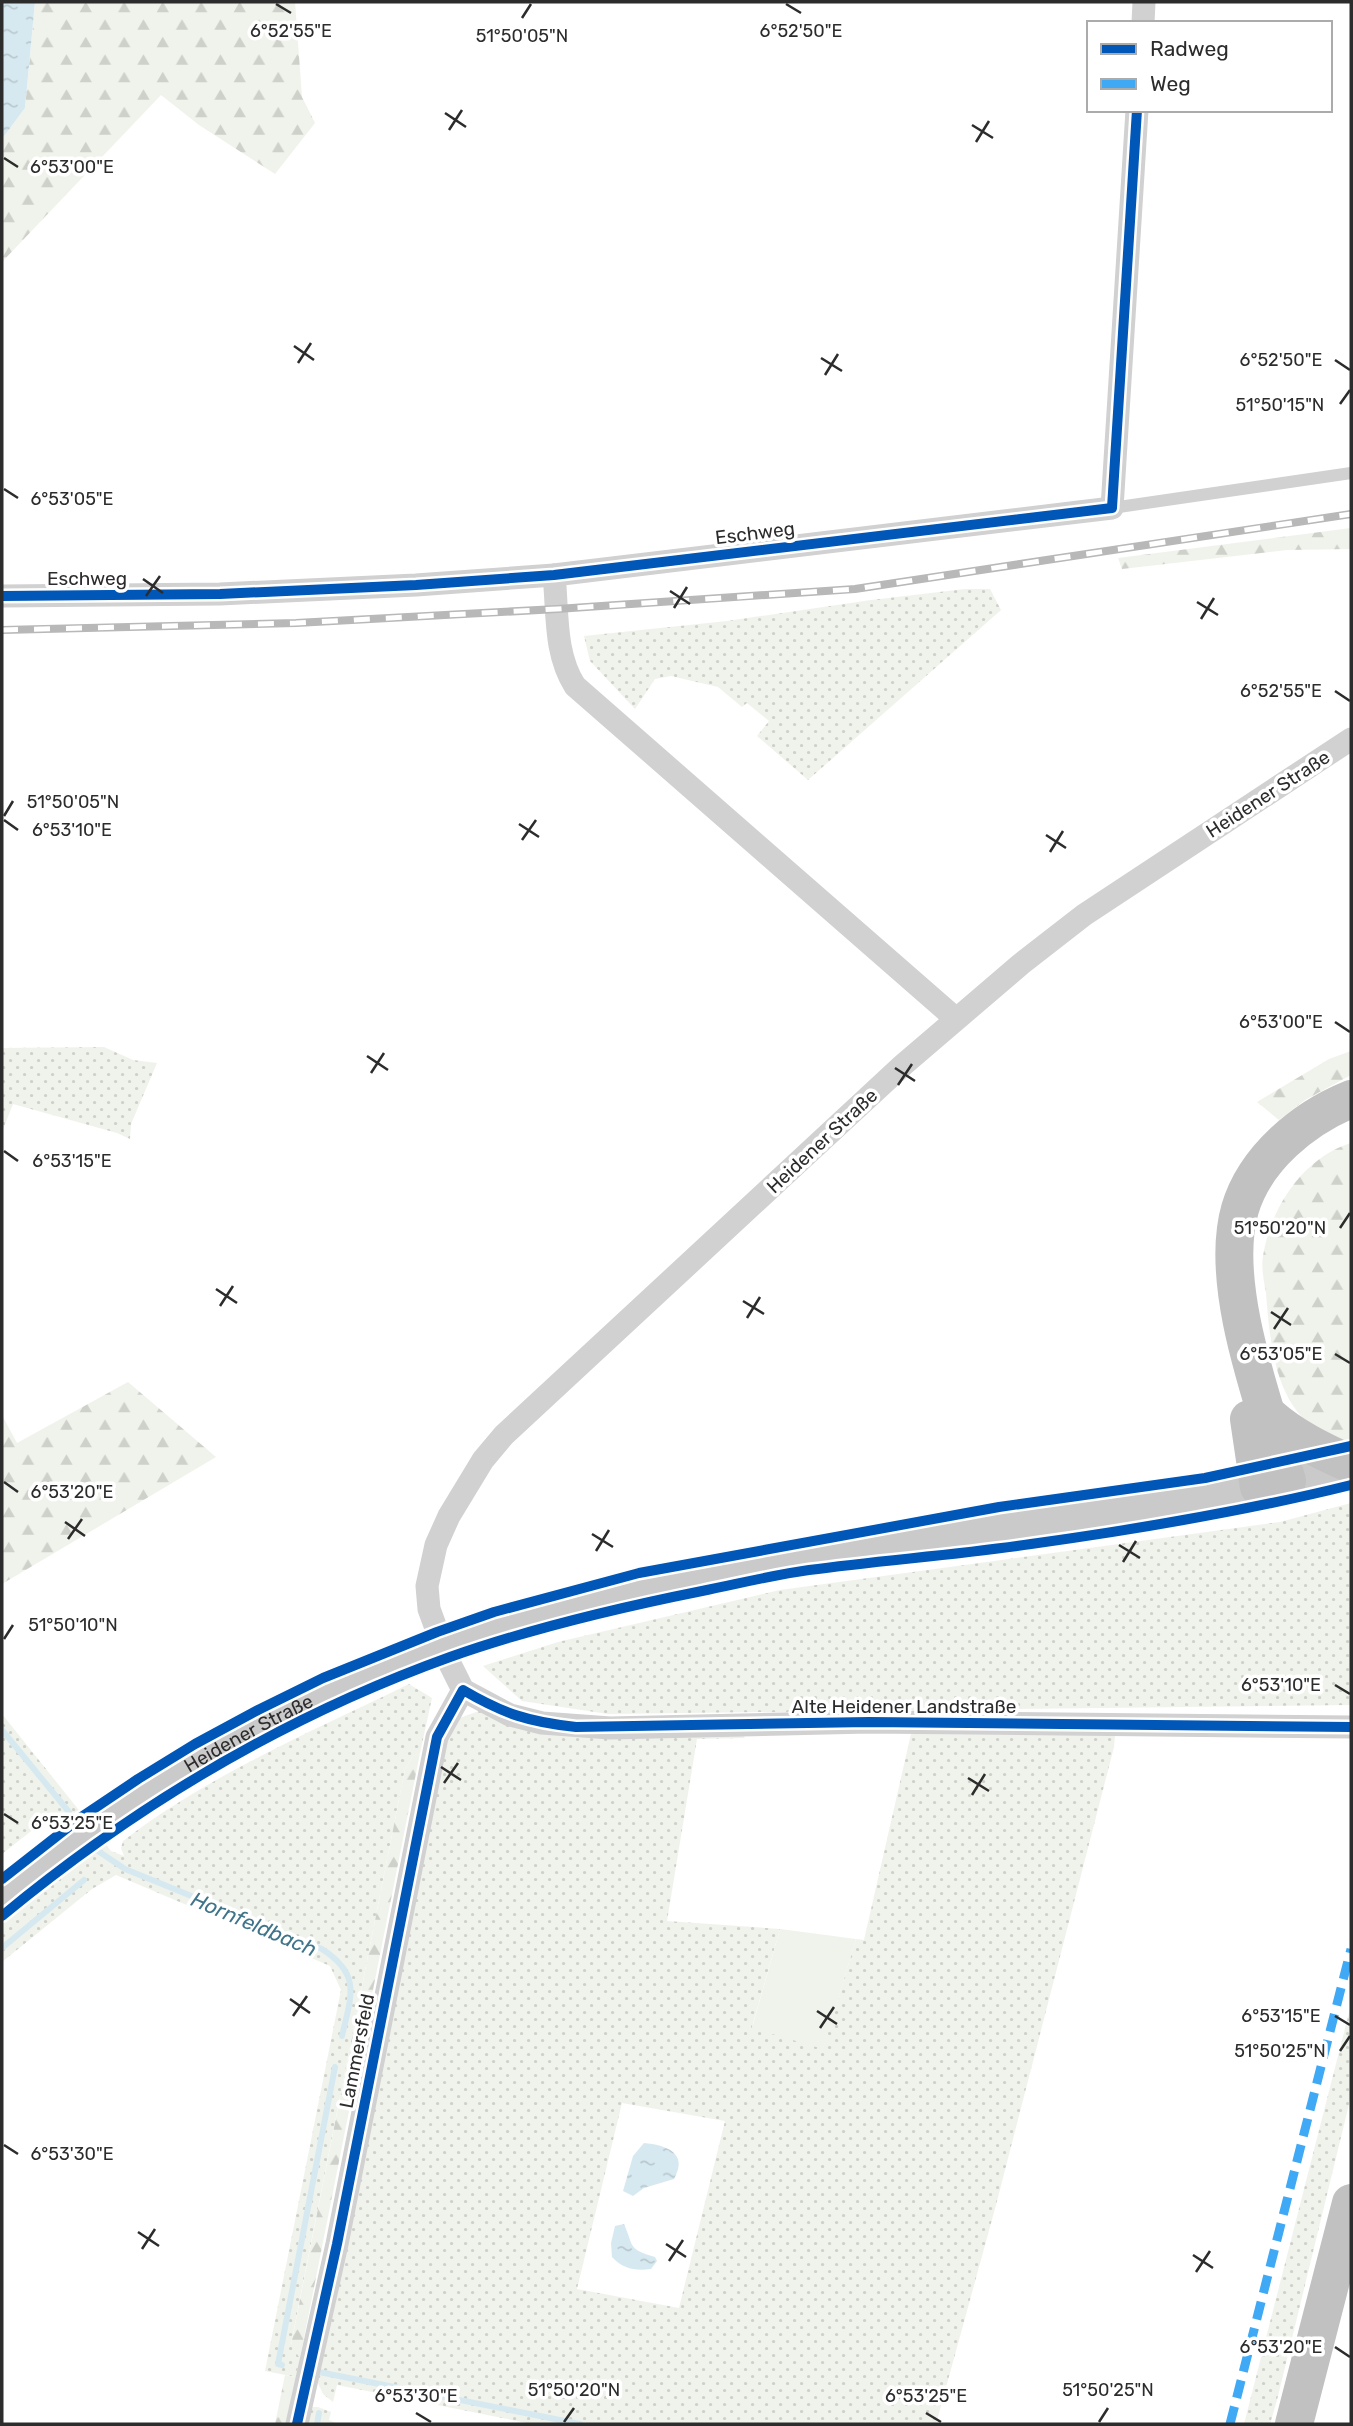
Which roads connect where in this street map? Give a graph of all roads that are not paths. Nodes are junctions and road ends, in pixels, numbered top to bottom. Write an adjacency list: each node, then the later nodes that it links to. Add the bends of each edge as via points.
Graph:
1 (1144, 2): 2 (street)
2 (1143, 21)
3 (1137, 112): 5 (street)
4 (1351, 473): 5 (lane)
5 (1112, 508): 6 (street, Eschweg)
6 (554, 575): 7 (street, Eschweg, via 220,594); 9 (street, via 559,644 564,670 575,686)
7 (2, 596)
8 (1351, 739): 9 (street, Heidener Straße, via 1084,915)
9 (956, 1019): 15 (street, Heidener Straße, via 504,1435 465,1488 436,1545 426,1587)
10 (1344, 1105): 11 (highway, via 1302,1127 1272,1153 1240,1209 1236,1276)
11 (1252, 1362): 12 (highway); 14 (highway, via 1248,1424)
12 (1268, 1415): 13 (highway, via 1287,1432); 14 (highway)
13 (1351, 1465): 14 (main road, Heidener Straße)
14 (1273, 1484): 15 (main road, Heidener Straße, via 808,1554 574,1604)
15 (442, 1644): 16 (street); 18 (main road, Heidener Straße, via 321,1694 215,1749 84,1832)
16 (464, 1690): 17 (street, Alte Heidener Landstraße, via 510,1715 576,1727 883,1722); 21 (street, Lammersfeld, via 437,1737)
17 (1351, 1727)
18 (2, 1896)
19 (1351, 2203): 22 (highway)
20 (1351, 2272): 23 (highway)
21 (297, 2424)
22 (1294, 2424)
23 (1312, 2424)

